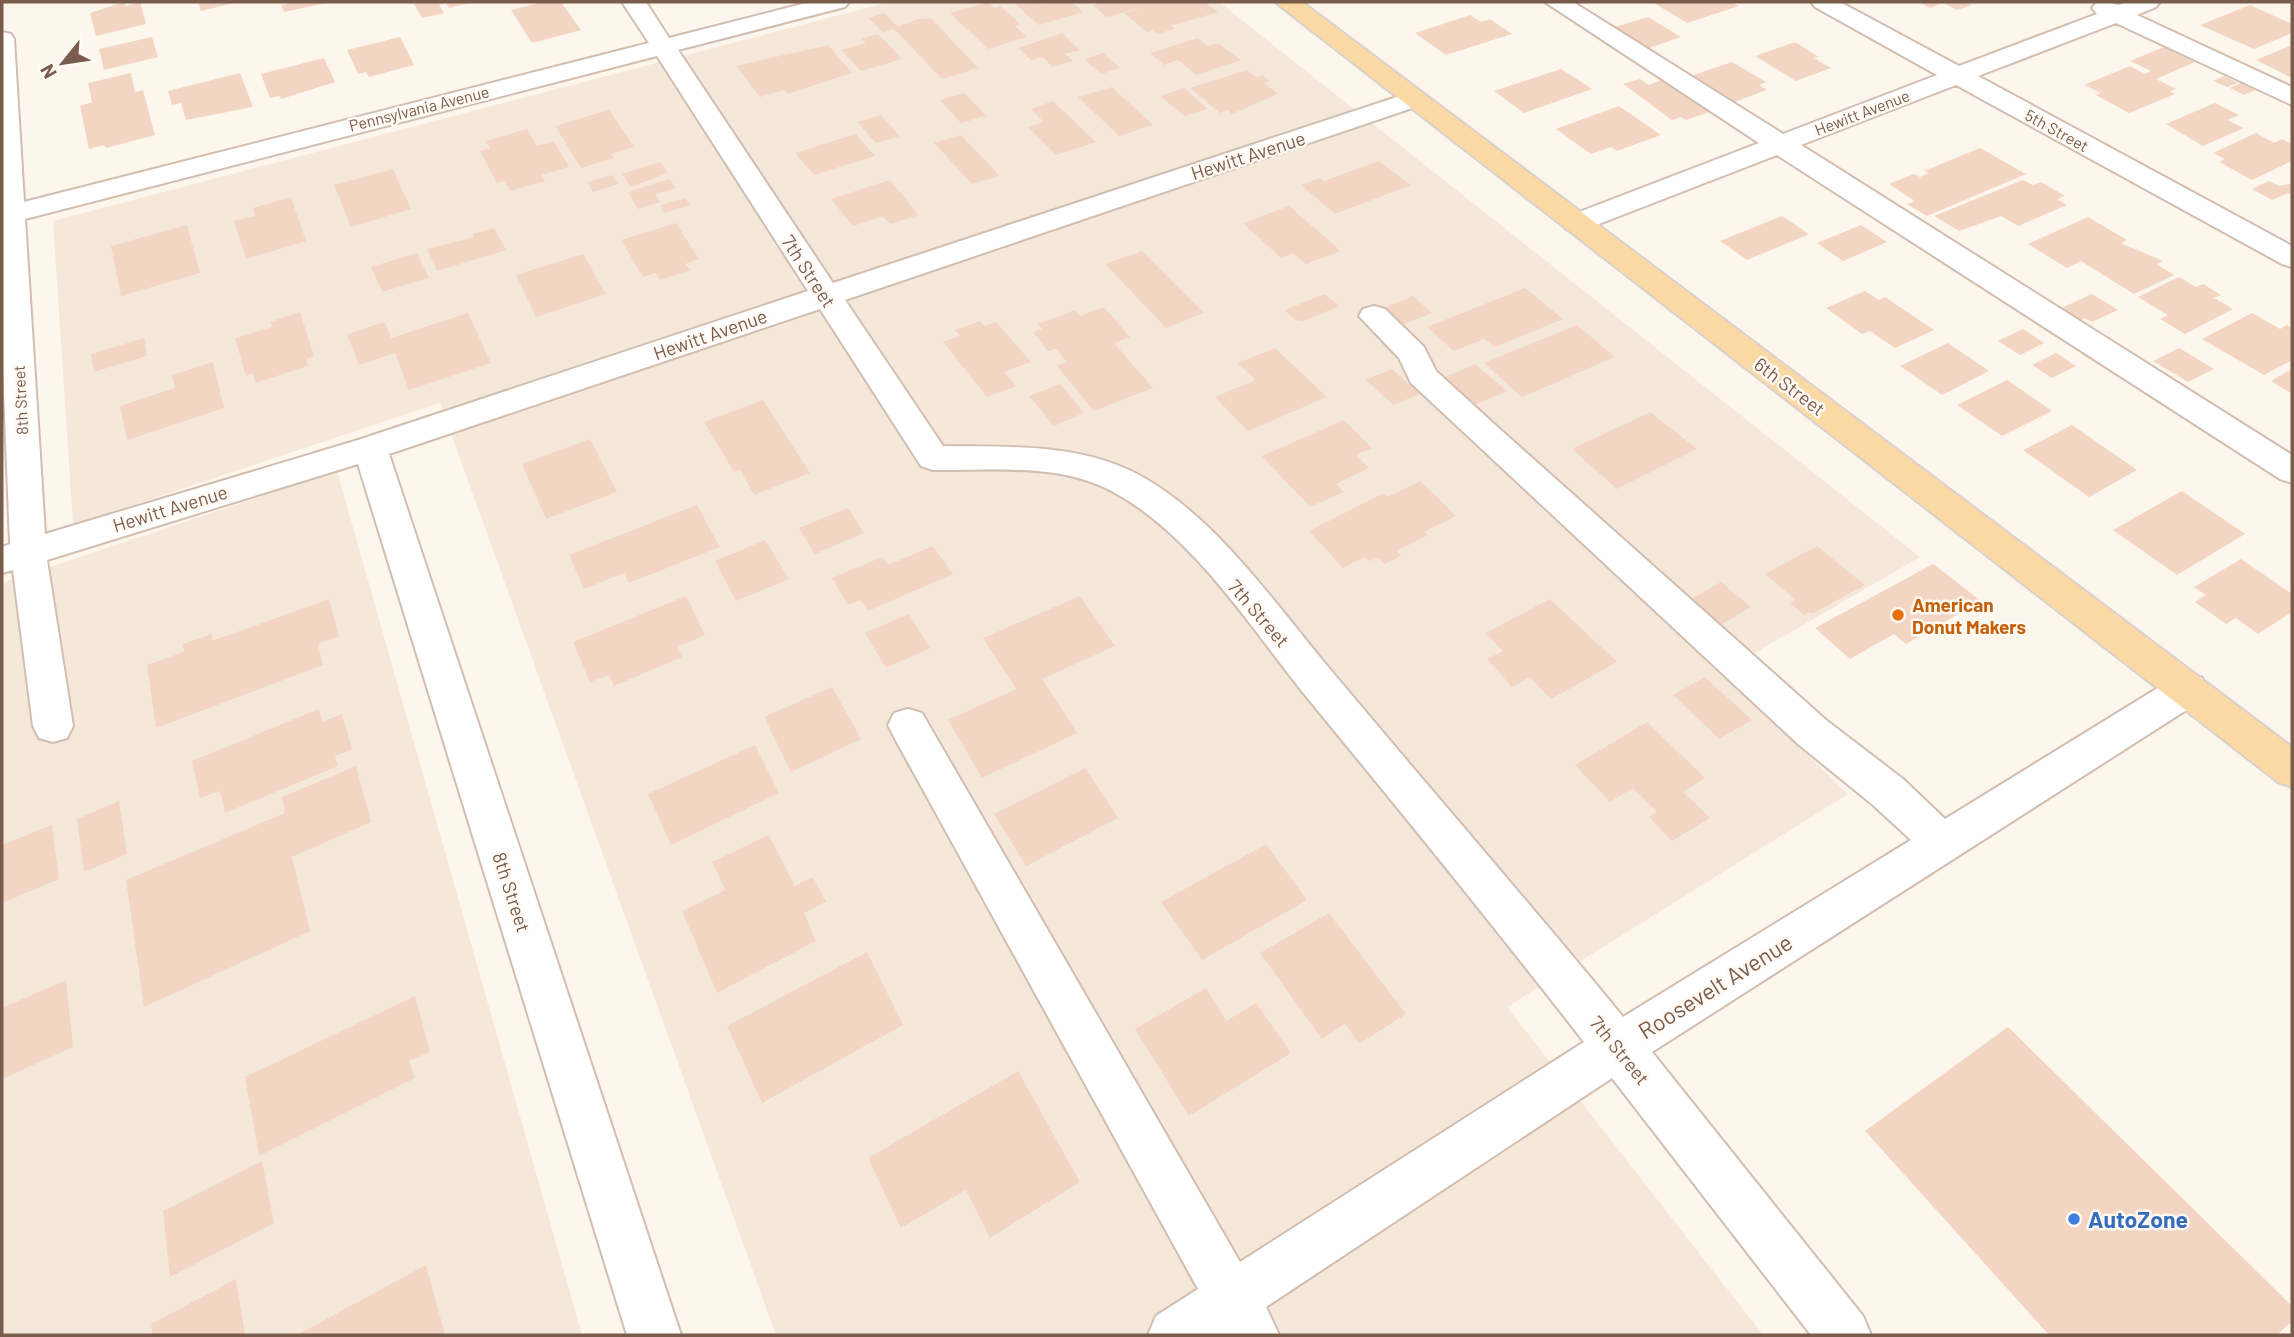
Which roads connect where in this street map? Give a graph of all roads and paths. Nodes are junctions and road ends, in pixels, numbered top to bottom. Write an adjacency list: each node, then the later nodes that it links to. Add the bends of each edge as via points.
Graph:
1 (634, 2): 10 (street, 7th Street)
2 (837, 2): 10 (street, Pennsylvania Avenue)
3 (1287, 2): 13 (main road, 6th Street)
4 (1557, 2): 14 (street)
5 (1822, 2): 11 (street, 5th Street)
6 (2091, 2): 8 (street)
7 (2148, 2): 8 (street, Hewitt Avenue)
8 (2117, 14): 11 (street, Hewitt Avenue); 12 (street)
9 (2, 39): 15 (street, 8th Street)
10 (665, 45): 15 (street, Pennsylvania Avenue); 18 (street, 7th Street)
11 (1958, 76): 14 (street, Hewitt Avenue); 17 (street, 5th Street)
12 (2292, 97)
13 (1415, 99): 16 (main road, 6th Street); 18 (street, Hewitt Avenue)
14 (1781, 144): 16 (street, Hewitt Avenue); 21 (street)
15 (6, 215): 22 (street, 8th Street)
16 (1576, 223): 23 (main road, 6th Street)
17 (2292, 258)
18 (824, 295): 20 (street, Hewitt Avenue); 28 (street, 7th Street, via 933,458 1066,461 1099,471 1157,504 1203,549 1393,770)
19 (1374, 316): 27 (street, via 1413,354 1422,376 1481,431 1812,732 1888,792)
20 (370, 448): 22 (street, Hewitt Avenue); 30 (street, 8th Street)
21 (2292, 471)
22 (15, 555): 25 (street, 8th Street)
23 (2188, 690): 26 (main road, 6th Street); 27 (street, Roosevelt Avenue)
24 (908, 725): 29 (street)
25 (53, 726)
26 (2292, 770)
27 (1942, 843): 28 (street, Roosevelt Avenue)
28 (1618, 1047): 29 (street, Roosevelt Avenue); 32 (street, 7th Street)
29 (1242, 1317): 31 (street, Roosevelt Avenue)
30 (654, 1335)
31 (1175, 1335)
32 (1844, 1335)

